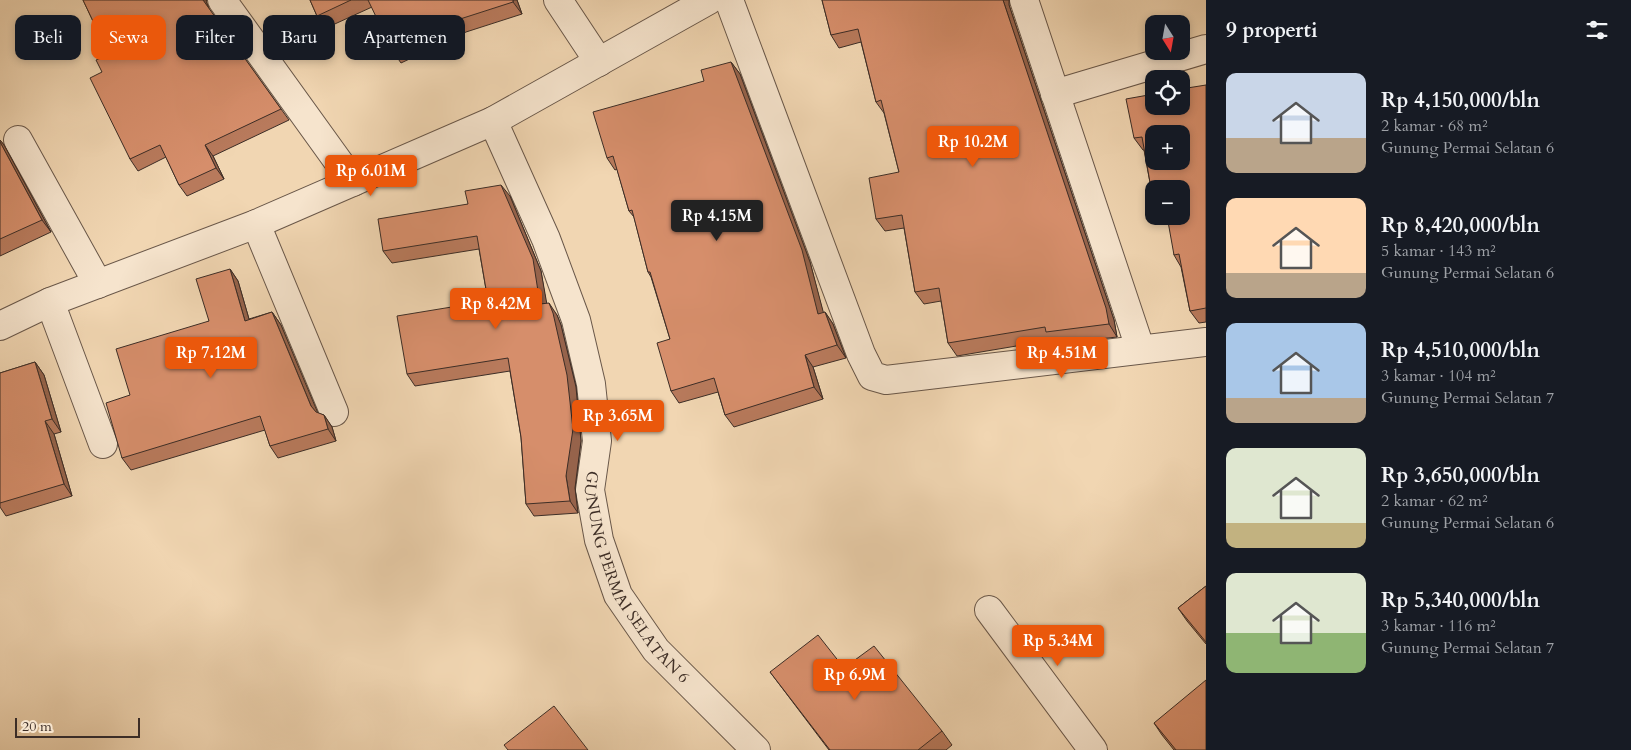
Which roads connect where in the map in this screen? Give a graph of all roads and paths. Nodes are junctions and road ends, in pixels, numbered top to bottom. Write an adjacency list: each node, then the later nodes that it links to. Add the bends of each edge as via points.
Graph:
1 (222, 0): 11 (street)
2 (558, 0): 7 (street)
3 (709, 0): 7 (street)
4 (729, 0): 17 (street, via 872,376 886,380)
5 (1024, 0): 8 (street)
6 (1206, 48): 8 (street)
7 (599, 62): 9 (street)
8 (1055, 94): 17 (street)
9 (493, 121): 11 (street); 21 (street, GUNUNG PERMAI SELATAN 6, via 546,239 576,320 591,384 597,441 590,490 599,540 618,595 656,650)
10 (18, 140): 13 (street)
11 (353, 182): 12 (street)
12 (256, 224): 13 (street); 18 (street)
13 (98, 284): 14 (street)
14 (50, 302): 15 (street); 19 (street)
15 (0, 326)
16 (1206, 342): 17 (street)
17 (1140, 348)
18 (334, 412)
19 (103, 444)
20 (990, 610): 22 (street)
21 (756, 750)
22 (1093, 750)

